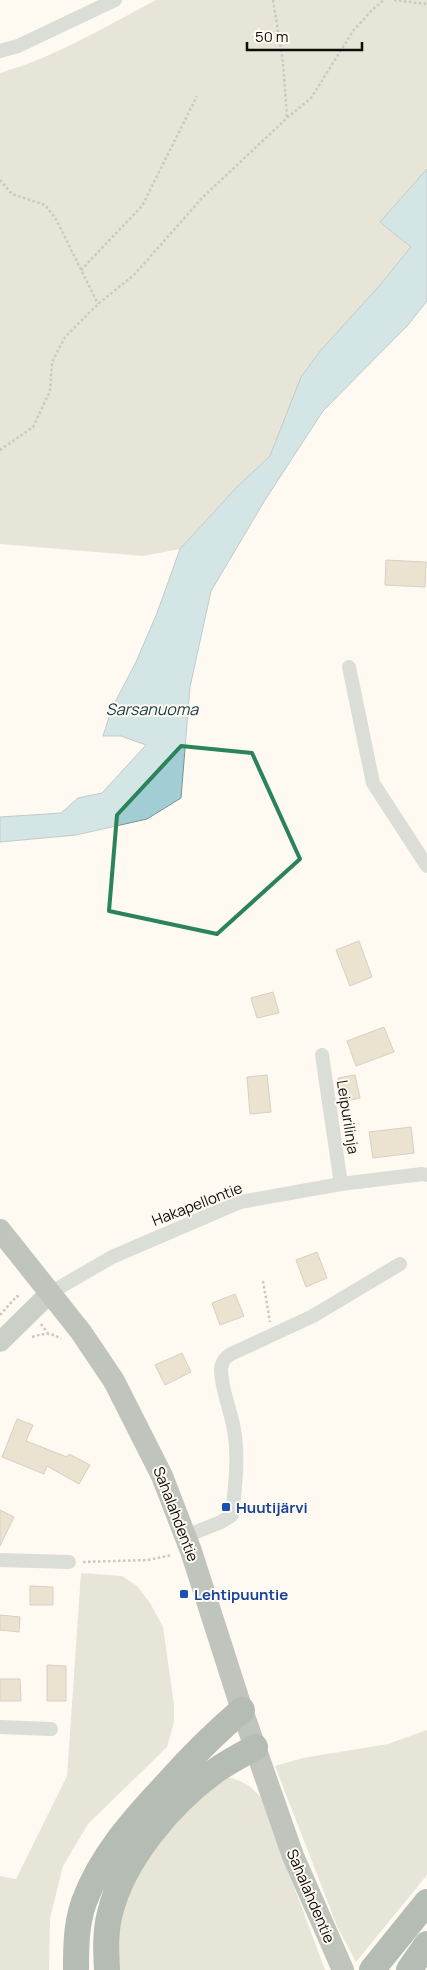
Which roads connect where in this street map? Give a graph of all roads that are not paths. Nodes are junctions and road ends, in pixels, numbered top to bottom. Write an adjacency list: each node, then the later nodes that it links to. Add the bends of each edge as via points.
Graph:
1 (115, 0): 2 (street, via 18,46)
2 (0, 51)
3 (348, 667): 4 (street, via 373,783)
4 (427, 866)
5 (322, 1055): 7 (street, Leipurilinja)
6 (427, 1175): 7 (street, Hakapellontie)
7 (342, 1184): 10 (street, Hakapellontie, via 240,1202 112,1257)
8 (0, 1230): 10 (main road, Sahalahdentie)
9 (400, 1264): 12 (street, via 313,1316 224,1359 222,1382 235,1432 232,1515)
10 (50, 1293): 11 (street); 12 (main road, Sahalahdentie, via 114,1381 162,1476)
11 (0, 1342)
12 (188, 1544): 15 (main road, Sahalahdentie)
13 (0, 1560): 14 (street)
14 (69, 1562)
15 (242, 1710): 18 (main road, Sahalahdentie); 21 (highway, via 214,1733 135,1818 104,1860 83,1904 77,1936)
16 (0, 1727): 17 (street)
17 (51, 1729)
18 (255, 1747): 22 (highway, via 216,1770 192,1790 171,1810 139,1851 124,1875 110,1912); 23 (main road, Sahalahdentie, via 293,1856)
19 (427, 1902): 24 (highway)
20 (427, 1944): 25 (highway)
21 (76, 1970)
22 (107, 1970)
23 (343, 1970)
24 (372, 1970)
25 (409, 1970)

